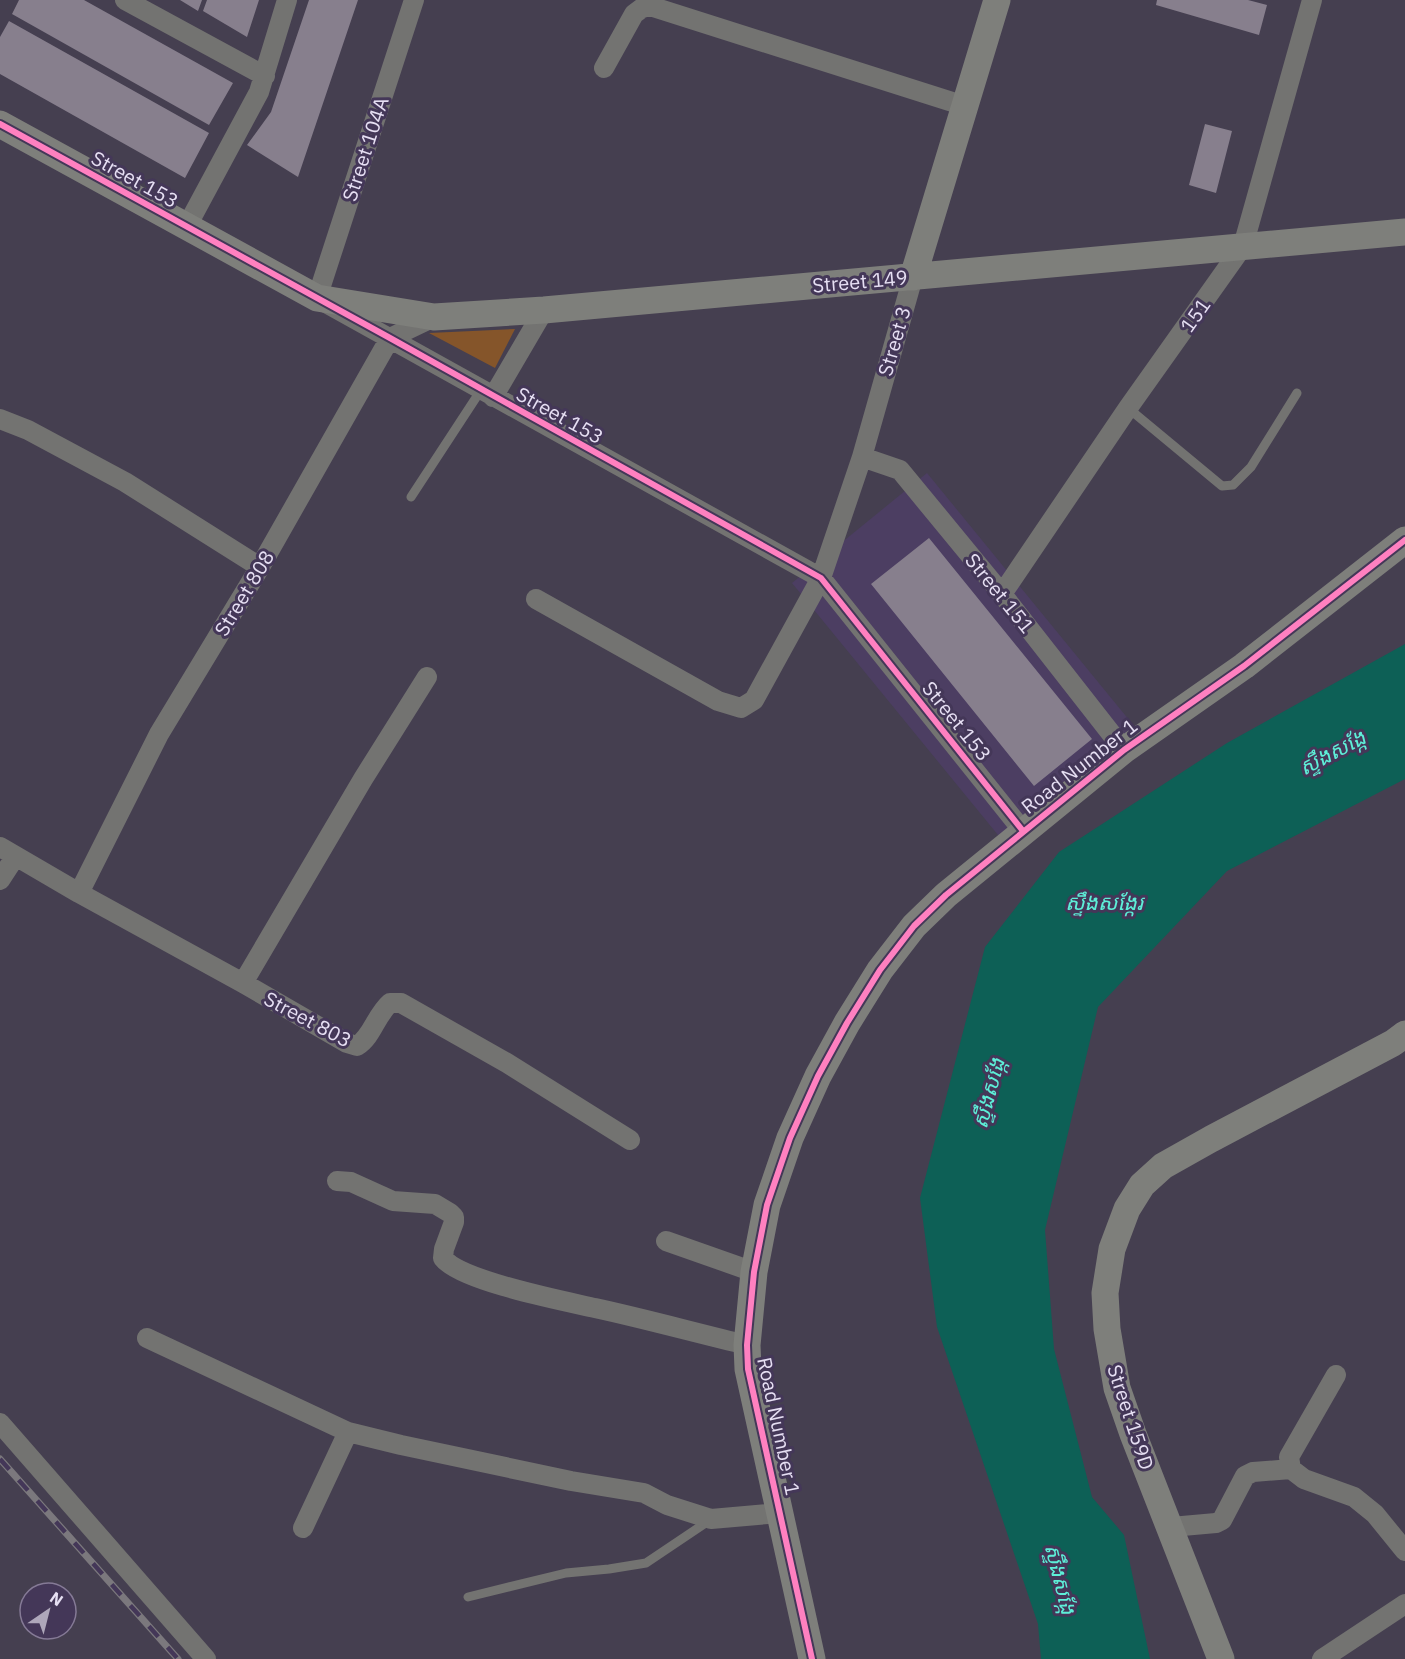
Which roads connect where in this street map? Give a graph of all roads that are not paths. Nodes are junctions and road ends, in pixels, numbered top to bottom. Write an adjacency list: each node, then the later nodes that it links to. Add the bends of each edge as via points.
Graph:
1 (287, 0): 7 (street)
2 (414, 0): 14 (street, Street 104A)
3 (997, 0): 8 (street, Street 3)
4 (1312, 0): 12 (street, 151)
5 (129, 1): 7 (street)
6 (604, 68): 8 (street, via 634,14 650,6)
7 (265, 76): 10 (street)
8 (965, 106): 13 (street, Street 3)
9 (0, 124): 10 (street, Street 153)
10 (187, 226): 14 (street, Street 153)
11 (1405, 232): 12 (street, Street 149)
12 (1243, 246): 13 (street, Street 149); 20 (street, 151)
13 (913, 277): 15 (street, Street 149); 22 (street, Street 3)
14 (317, 298): 16 (street, Street 149); 17 (street, Street 153)
15 (544, 310): 16 (street, Street 149); 18 (street)
16 (434, 317): 17 (street)
17 (390, 338): 18 (street, Street 153); 25 (street, Street 808)
18 (487, 393): 23 (lane); 26 (street, Street 153)
19 (1297, 393): 20 (lane, via 1251,468 1233,485 1222,486)
20 (1128, 408): 27 (street, 151)
21 (0, 419): 25 (street, via 125,482)
22 (862, 457): 26 (street, Street 3); 27 (street, Street 151, via 900,470)
23 (411, 497)
24 (1405, 540): 30 (street, Road Number 1, via 1244,666)
25 (260, 567): 34 (street, Street 808, via 159,734)
26 (821, 578): 28 (street, Street 3, via 754,700 741,708 718,701); 31 (street, Street 153)
27 (1002, 594): 30 (street, Street 151)
28 (536, 599)
29 (427, 676): 35 (street)
30 (1124, 750): 31 (street, Road Number 1)
31 (1023, 831): 40 (street, Road Number 1, via 914,926 847,1023 790,1138 767,1205)
32 (8, 852): 33 (street); 34 (street, Street 803)
33 (0, 880)
34 (79, 893): 35 (street, Street 803)
35 (243, 983): 37 (street, Street 803, via 357,1046 365,1042 381,1011 390,1003 400,1003 507,1063)
36 (1405, 1034): 49 (street, Street 159D, via 1163,1166 1142,1185 1127,1209 1112,1249 1105,1293 1107,1329 1117,1388)
37 (630, 1140)
38 (337, 1181): 42 (street, via 351,1182 393,1201 435,1204 450,1213 454,1222 443,1258 482,1279)
39 (666, 1241): 40 (street)
40 (754, 1272): 42 (street, Road Number 1)
41 (147, 1338): 45 (street)
42 (747, 1345): 47 (street, Road Number 1, via 748,1369)
43 (1336, 1375): 46 (street, via 1289,1457)
44 (0, 1423): 54 (street)
45 (348, 1432): 48 (street, via 644,1493); 50 (street)
46 (1291, 1469): 49 (street, via 1245,1476 1222,1520 1216,1523); 51 (street, via 1304,1479 1354,1497 1375,1514)
47 (780, 1512): 48 (street); 55 (street, Road Number 1)
48 (711, 1519): 52 (lane, via 646,1563 566,1573)
49 (1171, 1527): 56 (street, Street 159D)
50 (303, 1528)
51 (1405, 1551)
52 (468, 1597)
53 (1405, 1604): 57 (street)
54 (206, 1659)
55 (812, 1659)
56 (1221, 1659)
57 (1322, 1659)

